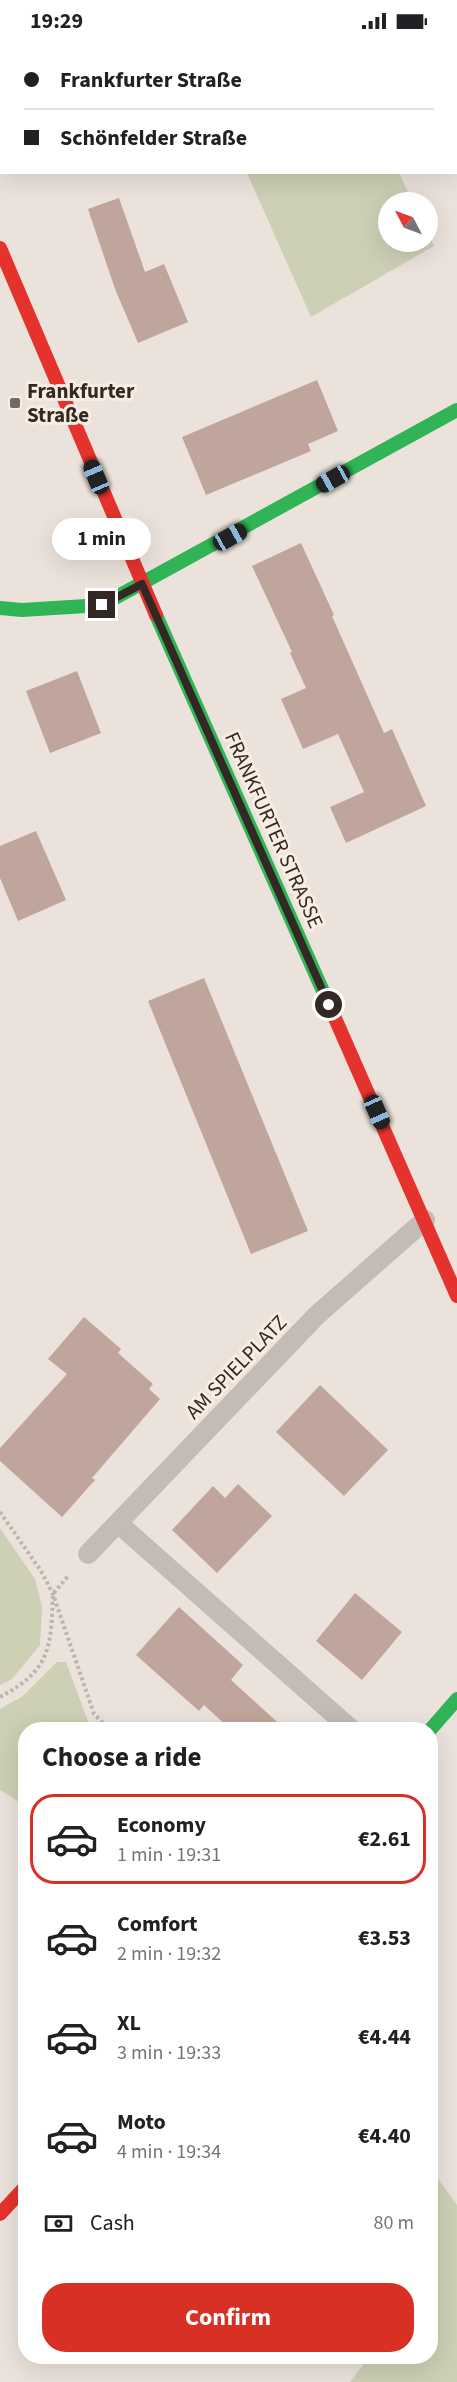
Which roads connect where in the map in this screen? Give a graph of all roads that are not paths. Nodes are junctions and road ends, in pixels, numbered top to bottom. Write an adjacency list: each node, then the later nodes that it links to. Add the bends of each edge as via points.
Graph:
1 (0, 248): 3 (street, FRANKFURTER STRASSE)
2 (457, 410): 3 (street)
3 (142, 584): 4 (street, via 102,605); 5 (street, FRANKFURTER STRASSE)
4 (0, 608)
5 (425, 1220): 6 (street, FRANKFURTER STRASSE); 7 (lane, AM SPIELPLATZ, via 317,1315)
6 (457, 1296)
7 (119, 1524): 8 (lane, AM SPIELPLATZ); 10 (lane)
8 (88, 1554)
9 (457, 1699): 11 (street)
10 (343, 1722)
11 (437, 1722)
12 (18, 2195): 13 (street)
13 (0, 2214)

